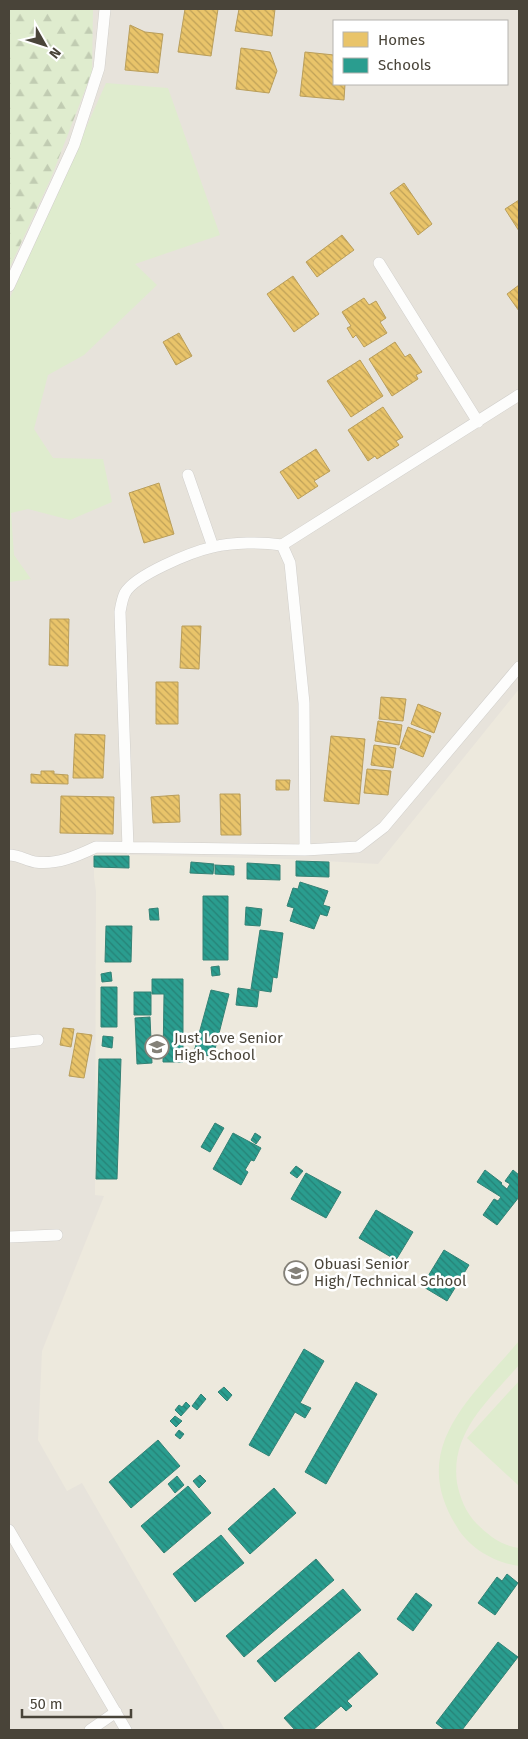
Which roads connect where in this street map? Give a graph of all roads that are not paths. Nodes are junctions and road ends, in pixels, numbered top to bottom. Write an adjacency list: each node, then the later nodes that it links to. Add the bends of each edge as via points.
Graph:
1 (105, 9): 3 (street, via 99,68 74,145)
2 (379, 263): 5 (street)
3 (9, 286)
4 (519, 395): 5 (street)
5 (478, 422): 7 (street)
6 (188, 475): 8 (street)
7 (282, 545): 8 (street, via 263,542); 11 (street, via 290,563 304,702)
8 (213, 547): 10 (street, via 171,562 137,580 125,594 120,612)
9 (519, 667): 11 (street, via 384,827 358,847)
10 (128, 848): 11 (street); 12 (street, via 96,847 73,858 51,862)
11 (305, 850)
12 (9, 855)
13 (38, 1040): 14 (street)
14 (9, 1043)
15 (57, 1236): 16 (street)
16 (9, 1238)
17 (9, 1530): 18 (street)
18 (116, 1712): 19 (street); 20 (street)
19 (90, 1730)
20 (126, 1730)

